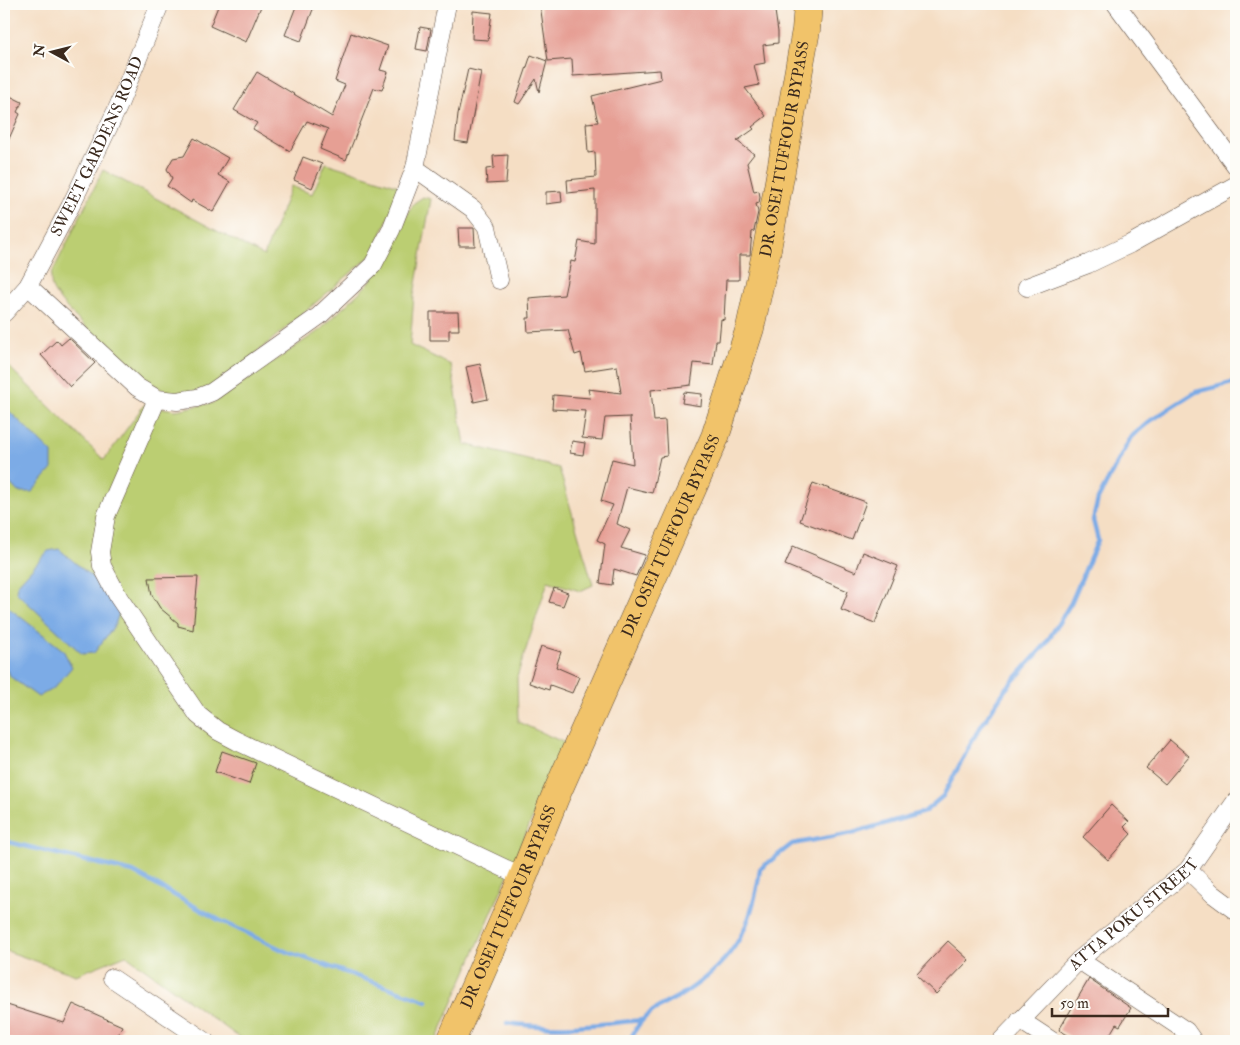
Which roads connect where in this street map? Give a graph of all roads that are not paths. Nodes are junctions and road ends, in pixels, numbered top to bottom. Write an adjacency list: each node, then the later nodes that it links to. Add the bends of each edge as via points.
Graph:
1 (160, 4): 9 (street, SWEET GARDENS ROAD, via 118,107)
2 (447, 4): 6 (street)
3 (808, 4): 15 (highway, DR. OSEI TUFFOUR BYPASS, via 769,239 750,328 715,437 555,797)
4 (1116, 4): 5 (street)
5 (1236, 166)
6 (416, 168): 8 (street, via 472,209 487,227); 12 (street, via 373,265 319,316 212,392 177,401)
7 (1236, 185): 10 (street, via 1121,248)
8 (499, 280)
9 (28, 286): 11 (street, SWEET GARDENS ROAD); 12 (street, via 137,387)
10 (1027, 287)
11 (4, 313)
12 (158, 398): 15 (street, via 106,516 100,552 102,566 119,598 198,715 237,741)
13 (1236, 801): 14 (street, ATTA POKU STREET)
14 (1188, 870): 16 (street); 17 (street, ATTA POKU STREET)
15 (523, 878): 21 (highway, DR. OSEI TUFFOUR BYPASS)
16 (1236, 911)
17 (1079, 960): 19 (street, ATTA POKU STREET); 24 (street, via 1186,1031)
18 (112, 978): 20 (street)
19 (1020, 1020): 22 (street, ATTA POKU STREET); 23 (street)
20 (205, 1041)
21 (451, 1041)
22 (1002, 1041)
23 (1052, 1041)
24 (1193, 1041)

